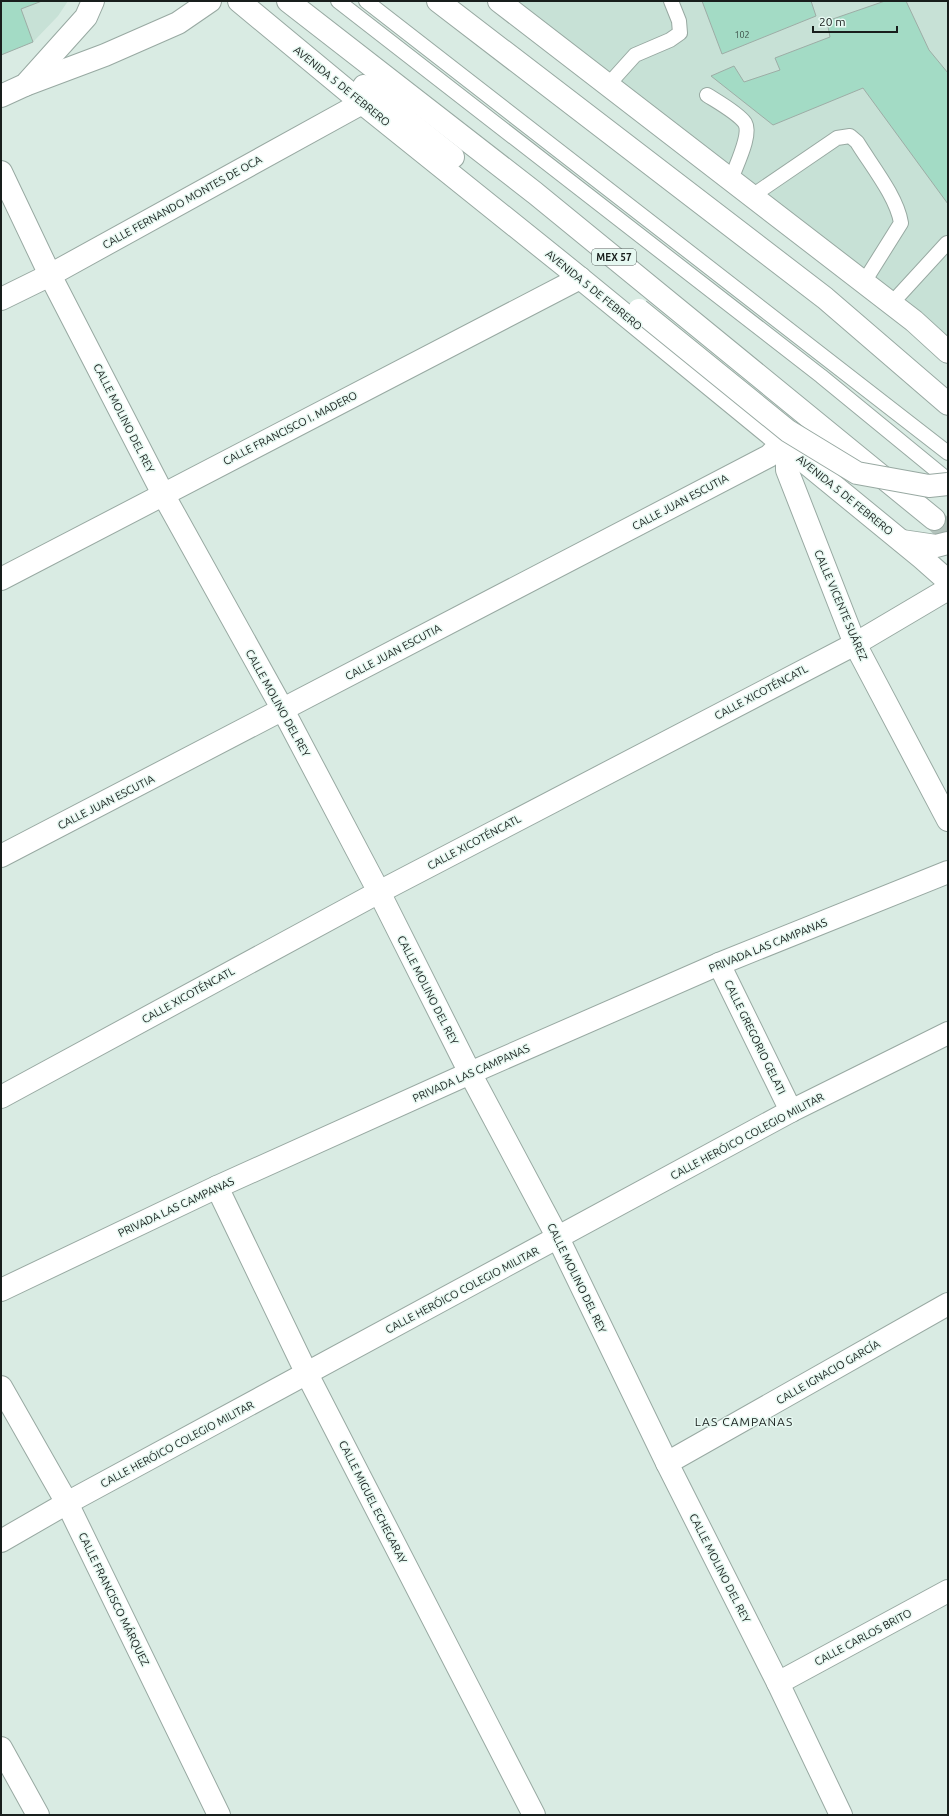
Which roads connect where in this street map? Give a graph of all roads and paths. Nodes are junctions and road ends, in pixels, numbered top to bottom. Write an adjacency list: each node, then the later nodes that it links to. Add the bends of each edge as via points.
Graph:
1 (93, 1): 11 (main road, via 86,17)
2 (210, 1): 11 (main road, via 178,23 105,55)
3 (239, 1): 15 (main road, AVENIDA 5 DE FEBRERO)
4 (256, 1): 32 (main road, bridge, via 409,121 788,431 857,473 929,486)
5 (288, 1): 34 (main road, MEX 57, via 535,193)
6 (338, 1): 31 (lane, via 821,376)
7 (366, 1): 30 (lane)
8 (438, 1): 28 (main road, via 825,298)
9 (671, 1): 12 (lane, via 679,21 680,33 635,55)
10 (509, 5): 12 (main road)
11 (24, 85): 14 (main road)
12 (608, 85): 17 (main road)
13 (707, 95): 17 (lane, via 746,124 748,135)
14 (1, 96)
15 (362, 104): 20 (main road, CALLE FERNANDO MONTES DE OCA); 21 (main road, AVENIDA 5 DE FEBRERO)
16 (1, 172): 20 (main road, CALLE MOLINO DEL REY)
17 (731, 180): 18 (main road)
18 (752, 196): 22 (main road); 22 (lane, via 837,138 850,136 857,142 893,200 899,211 901,223)
19 (948, 243): 24 (lane)
20 (50, 275): 23 (main road, CALLE FERNANDO MONTES DE OCA); 33 (main road, CALLE MOLINO DEL REY)
21 (580, 278): 29 (main road, AVENIDA 5 DE FEBRERO); 33 (main road, CALLE FRANCISCO I. MADERO)
22 (864, 282): 24 (main road)
23 (1, 299)
24 (892, 303): 25 (main road)
25 (914, 321): 26 (main road); 27 (main road)
26 (948, 339)
27 (948, 352)
28 (948, 404)
29 (784, 445): 35 (main road, AVENIDA 5 DE FEBRERO); 40 (main road, CALLE VICENTE SUÁREZ, via 787,470); 41 (main road, CALLE JUAN ESCUTIA, via 769,456)
30 (948, 453)
31 (948, 480)
32 (948, 484)
33 (163, 494): 37 (main road, CALLE FRANCISCO I. MADERO); 41 (main road, CALLE MOLINO DEL REY)
34 (934, 519)
35 (902, 541): 36 (main road, via 936,546); 38 (main road, AVENIDA 5 DE FEBRERO)
36 (948, 543)
37 (1, 579)
38 (948, 580)
39 (948, 589): 40 (main road, CALLE XICOTÉNCATL)
40 (855, 644): 42 (main road, CALLE VICENTE SUÁREZ); 45 (main road, CALLE XICOTÉNCATL)
41 (283, 710): 43 (main road, CALLE JUAN ESCUTIA); 45 (main road, CALLE MOLINO DEL REY)
42 (948, 820)
43 (1, 856)
44 (948, 872): 46 (main road, PRIVADA LAS CAMPANAS)
45 (379, 892): 48 (main road, CALLE MOLINO DEL REY); 49 (main road, CALLE XICOTÉNCATL)
46 (719, 964): 48 (main road, PRIVADA LAS CAMPANAS); 50 (main road, CALLE GREGORIO GELATI)
47 (948, 1033): 50 (main road, CALLE HERÓICO COLEGIO MILITAR)
48 (470, 1073): 51 (main road, PRIVADA LAS CAMPANAS); 52 (main road, CALLE MOLINO DEL REY)
49 (1, 1097)
50 (791, 1110): 52 (main road, CALLE HERÓICO COLEGIO MILITAR)
51 (216, 1187): 53 (main road, PRIVADA LAS CAMPANAS); 55 (main road, CALLE MIGUEL ECHEGARAY)
52 (558, 1238): 55 (main road, CALLE HERÓICO COLEGIO MILITAR); 57 (main road, CALLE MOLINO DEL REY)
53 (1, 1290)
54 (948, 1304): 57 (main road, CALLE IGNACIO GARCÍA)
55 (307, 1374): 58 (main road, CALLE HERÓICO COLEGIO MILITAR); 65 (main road, CALLE MIGUEL ECHEGARAY)
56 (1, 1387): 58 (main road, CALLE FRANCISCO MÁRQUEZ)
57 (667, 1463): 61 (main road, CALLE MOLINO DEL REY)
58 (67, 1503): 59 (main road, CALLE HERÓICO COLEGIO MILITAR); 64 (main road, CALLE FRANCISCO MÁRQUEZ)
59 (1, 1541)
60 (948, 1591): 61 (main road, CALLE CARLOS BRITO)
61 (778, 1683): 66 (main road, CALLE MOLINO DEL REY)
62 (1, 1748): 63 (main road)
63 (38, 1815)
64 (219, 1815)
65 (534, 1815)
66 (841, 1815)

